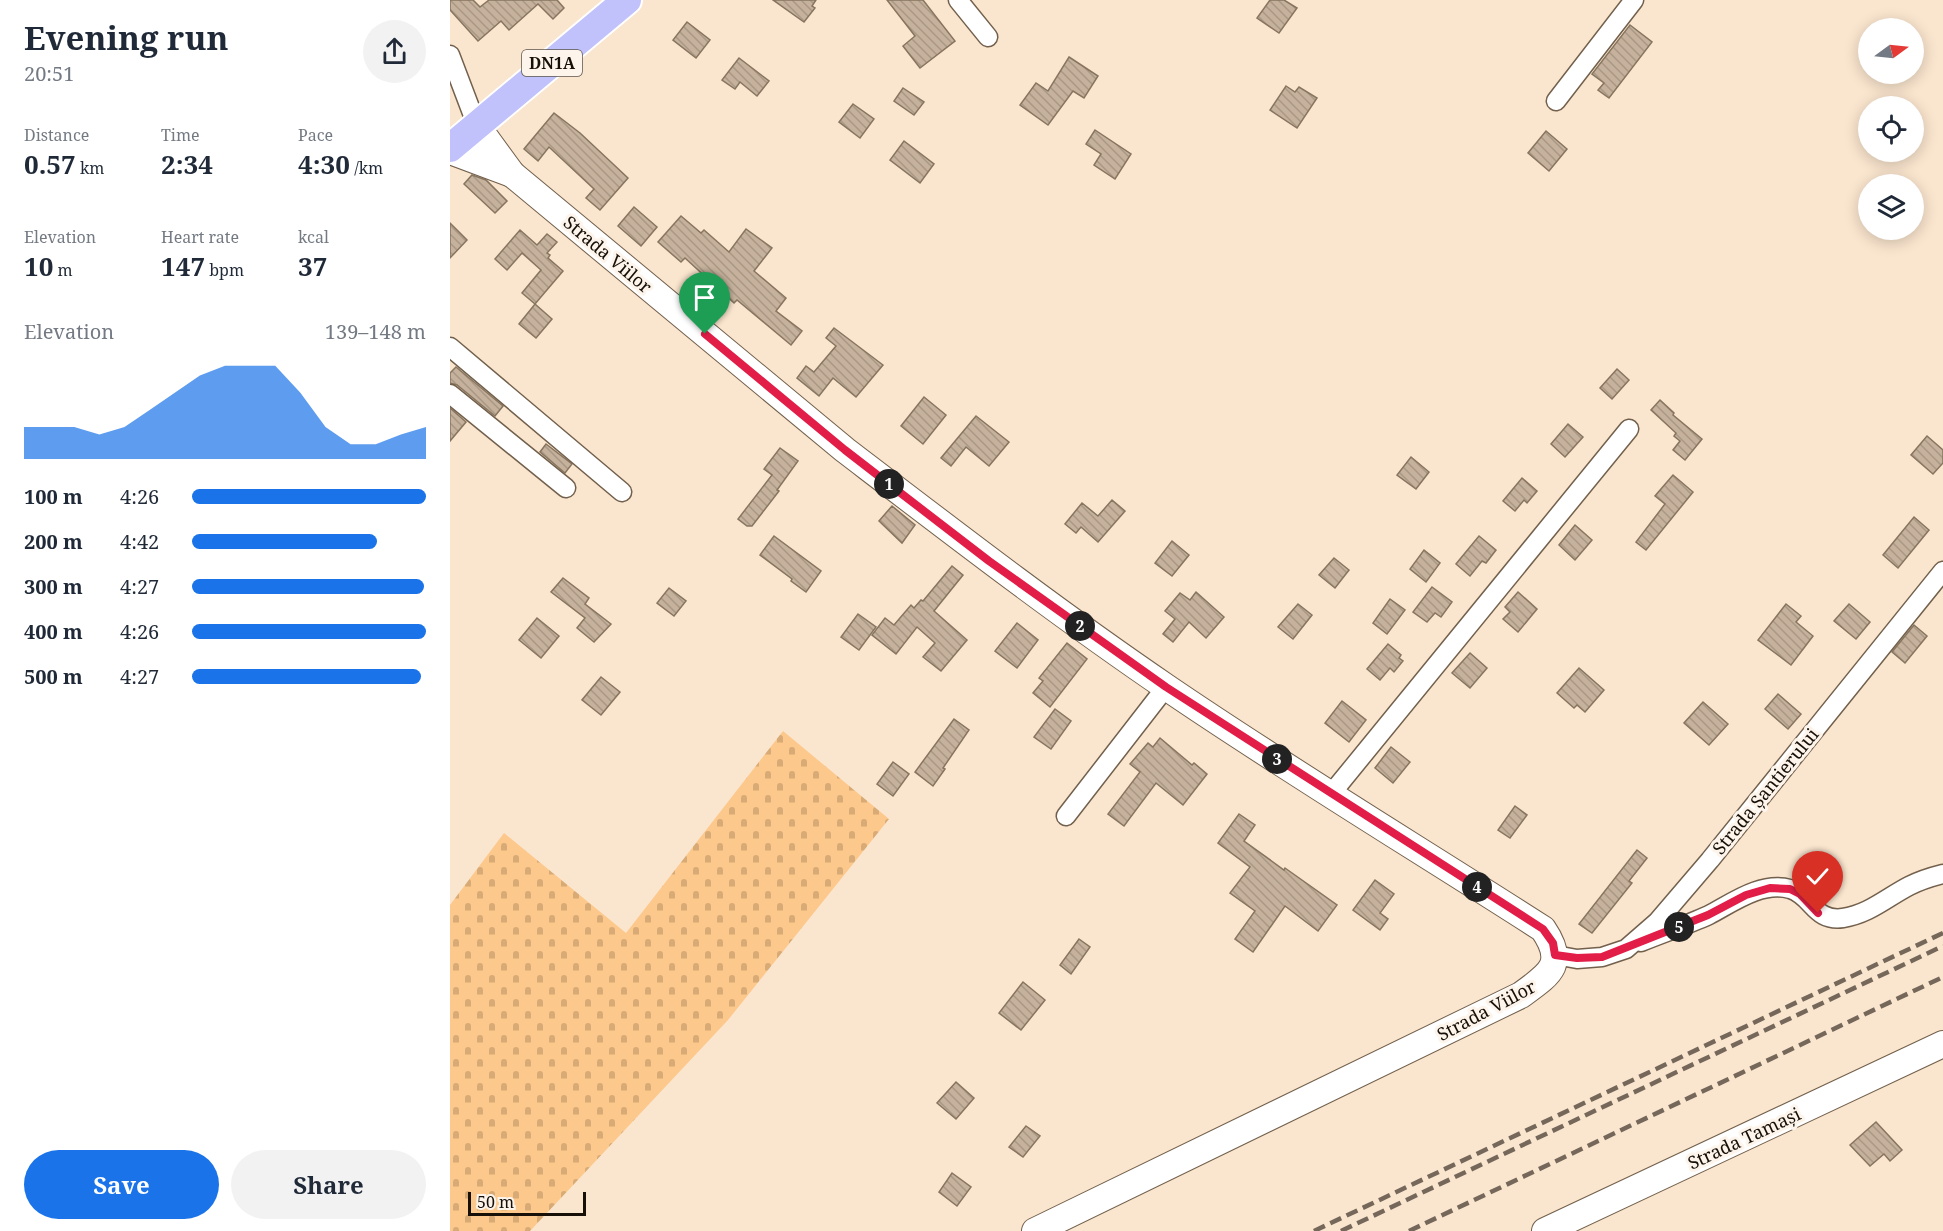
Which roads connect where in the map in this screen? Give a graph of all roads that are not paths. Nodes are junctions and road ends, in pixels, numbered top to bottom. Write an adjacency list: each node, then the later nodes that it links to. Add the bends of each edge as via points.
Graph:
1 (627, 0): 7 (main road, DN1A)
2 (958, 0): 4 (street)
3 (1634, 0): 6 (street)
4 (988, 37)
5 (450, 55): 7 (street, Strada Viilor)
6 (1556, 100)
7 (477, 126): 8 (main road, DN1A); 9 (main road, Strada Viilor)
8 (450, 150): 9 (main road, Strada Viilor)
9 (512, 174): 16 (main road, Strada Viilor, via 845,450 989,561)
10 (450, 347): 14 (street)
11 (450, 394): 13 (street)
12 (1629, 429): 17 (street)
13 (566, 488)
14 (622, 492)
15 (1943, 571): 20 (street, Strada Șantierului, via 1688,887 1657,922)
16 (1166, 687): 17 (main road, Strada Viilor); 18 (street)
17 (1331, 794): 21 (main road, Strada Viilor, via 1543,929 1553,943)
18 (1066, 816)
19 (1943, 874): 20 (street, via 1908,886 1875,908 1843,918 1825,917 1790,889 1770,888)
20 (1626, 948): 21 (street, Strada Șantierului, via 1602,957)
21 (1555, 955): 23 (main road, Strada Viilor, via 1554,968 1521,995)
22 (1943, 1044): 24 (main road, Strada Tamași)
23 (1035, 1231)
24 (1545, 1231)

